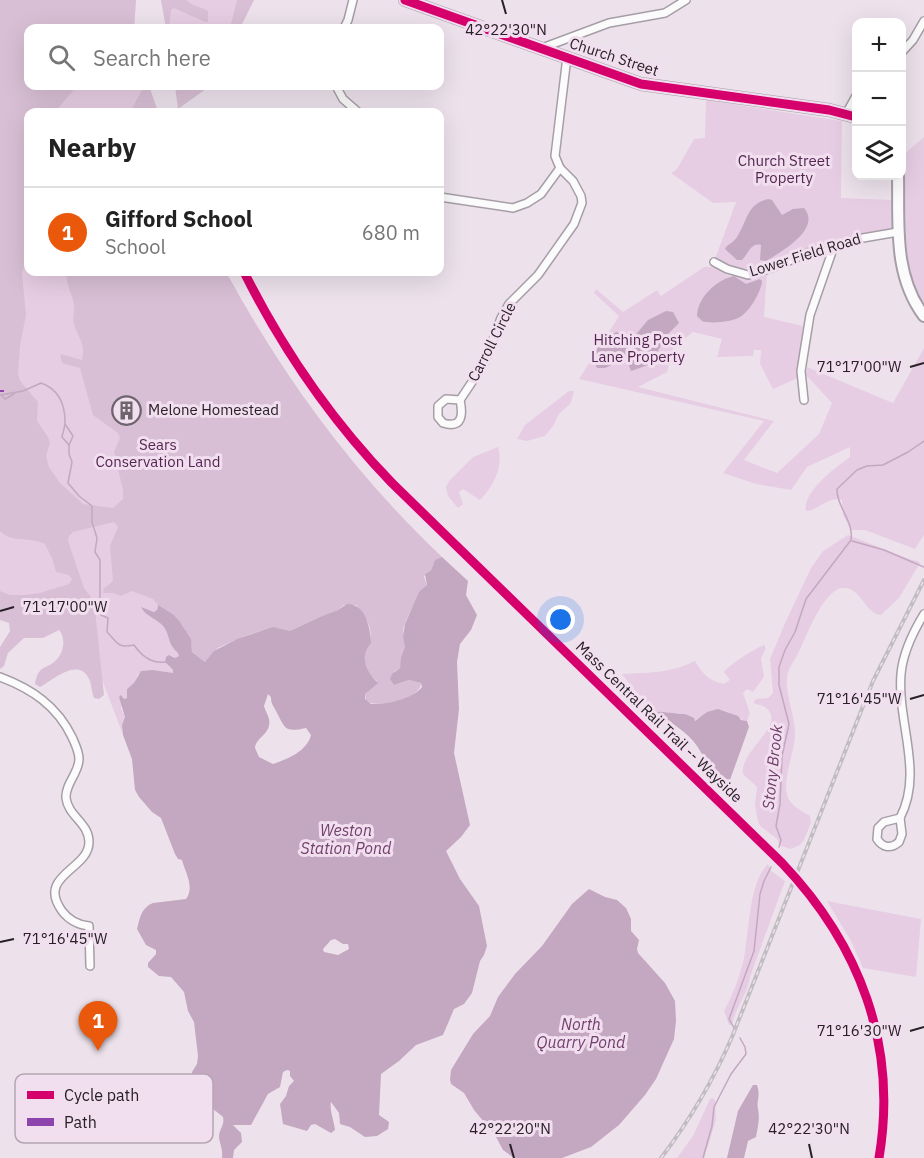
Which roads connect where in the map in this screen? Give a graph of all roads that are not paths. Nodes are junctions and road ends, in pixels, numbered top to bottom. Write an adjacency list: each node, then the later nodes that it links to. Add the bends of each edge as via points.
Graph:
1 (353, 0): 5 (street)
2 (405, 0): 6 (street, Church Street)
3 (686, 0): 6 (street, via 665,13 609,23)
4 (924, 21): 7 (street)
5 (346, 24)
6 (542, 48): 8 (street, Church Street)
7 (906, 48)
8 (567, 57): 11 (street, Church Street, via 641,84); 12 (street, via 555,156)
9 (338, 90): 10 (street)
10 (354, 108)
11 (851, 115)
12 (560, 168): 14 (street, via 541,194 513,208); 19 (street, Carroll Circle, via 581,196 577,218 538,275 509,304 484,364)
13 (898, 180): 15 (street)
14 (444, 198)
15 (898, 232): 16 (street, Lower Field Road, via 857,239); 18 (street, via 907,285)
16 (833, 249): 17 (street, Lower Field Road, via 813,251 748,275); 20 (street, via 810,315 801,371)
17 (714, 262)
18 (924, 316)
19 (460, 400)
20 (804, 400)
21 (924, 614): 23 (street, via 911,639 901,674 911,780)
22 (0, 677): 24 (street, via 30,690 53,708 69,730 78,752 78,766 66,799 87,830 89,841 84,859 63,874 56,899 66,916 89,926)
23 (900, 818): 23 (street, via 899,842 891,847 883,845 878,839 878,828)
24 (90, 966)

